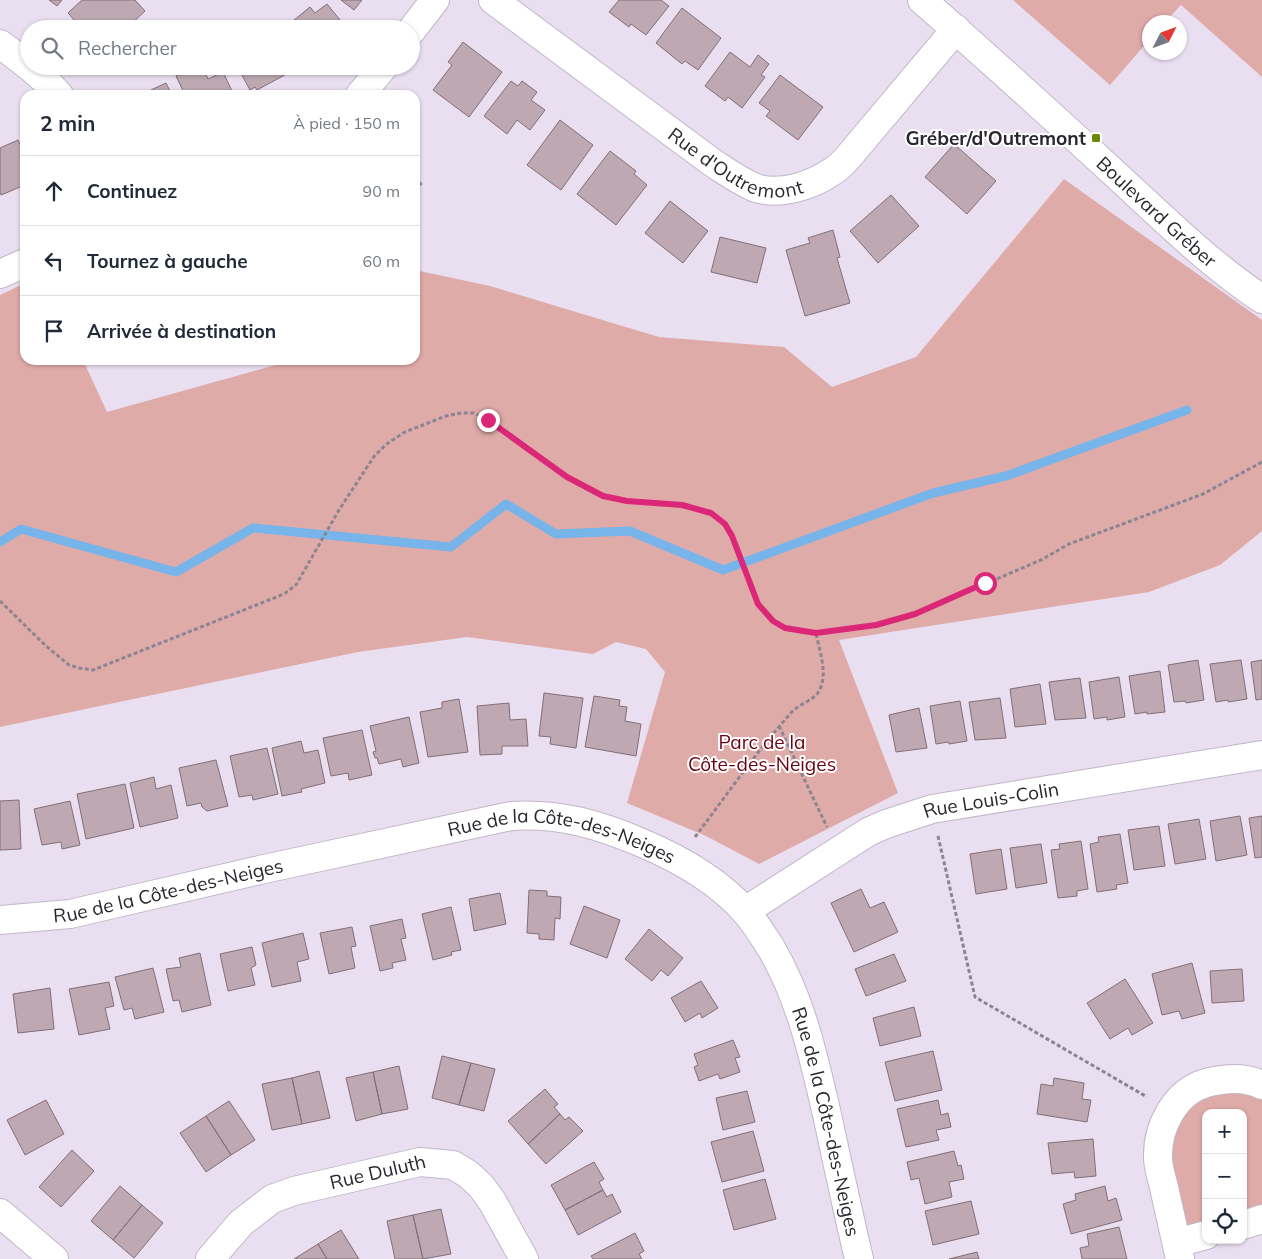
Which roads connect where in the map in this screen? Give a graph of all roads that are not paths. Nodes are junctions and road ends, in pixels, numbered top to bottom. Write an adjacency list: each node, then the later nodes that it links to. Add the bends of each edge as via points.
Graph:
1 (435, 0): 4 (street)
2 (492, 0): 5 (street, Rue d'Outremont, via 721,168 757,188 775,191 817,181 835,170)
3 (922, 0): 5 (street, Boulevard Gréber)
4 (420, 20)
5 (956, 29): 14 (street, Boulevard Gréber, via 1184,238)
6 (0, 44): 7 (street)
7 (20, 59)
8 (39, 75): 10 (street)
9 (377, 75): 11 (street)
10 (54, 90)
11 (364, 90)
12 (20, 265): 13 (street)
13 (0, 274)
14 (1262, 299)
15 (1262, 756): 16 (street, Rue Louis-Colin, via 932,809 868,832)
16 (745, 911): 17 (street, Rue de la Côte-des-Neiges, via 706,877 677,858 619,833 536,814 491,820 70,914); 27 (street, Rue de la Côte-des-Neiges, via 784,970 811,1044)
17 (0, 920)
18 (1262, 1085): 23 (street, via 1239,1078 1222,1079 1201,1085 1182,1097 1170,1111 1161,1131 1158,1158)
19 (0, 1213): 24 (street)
20 (1262, 1218): 21 (street)
21 (1247, 1224)
22 (1202, 1237): 23 (street)
23 (1178, 1251)
24 (54, 1259)
25 (210, 1259): 26 (street, Rue Duluth, via 241,1223 272,1199 420,1162 453,1166 481,1186)
26 (524, 1259)
27 (859, 1259)

